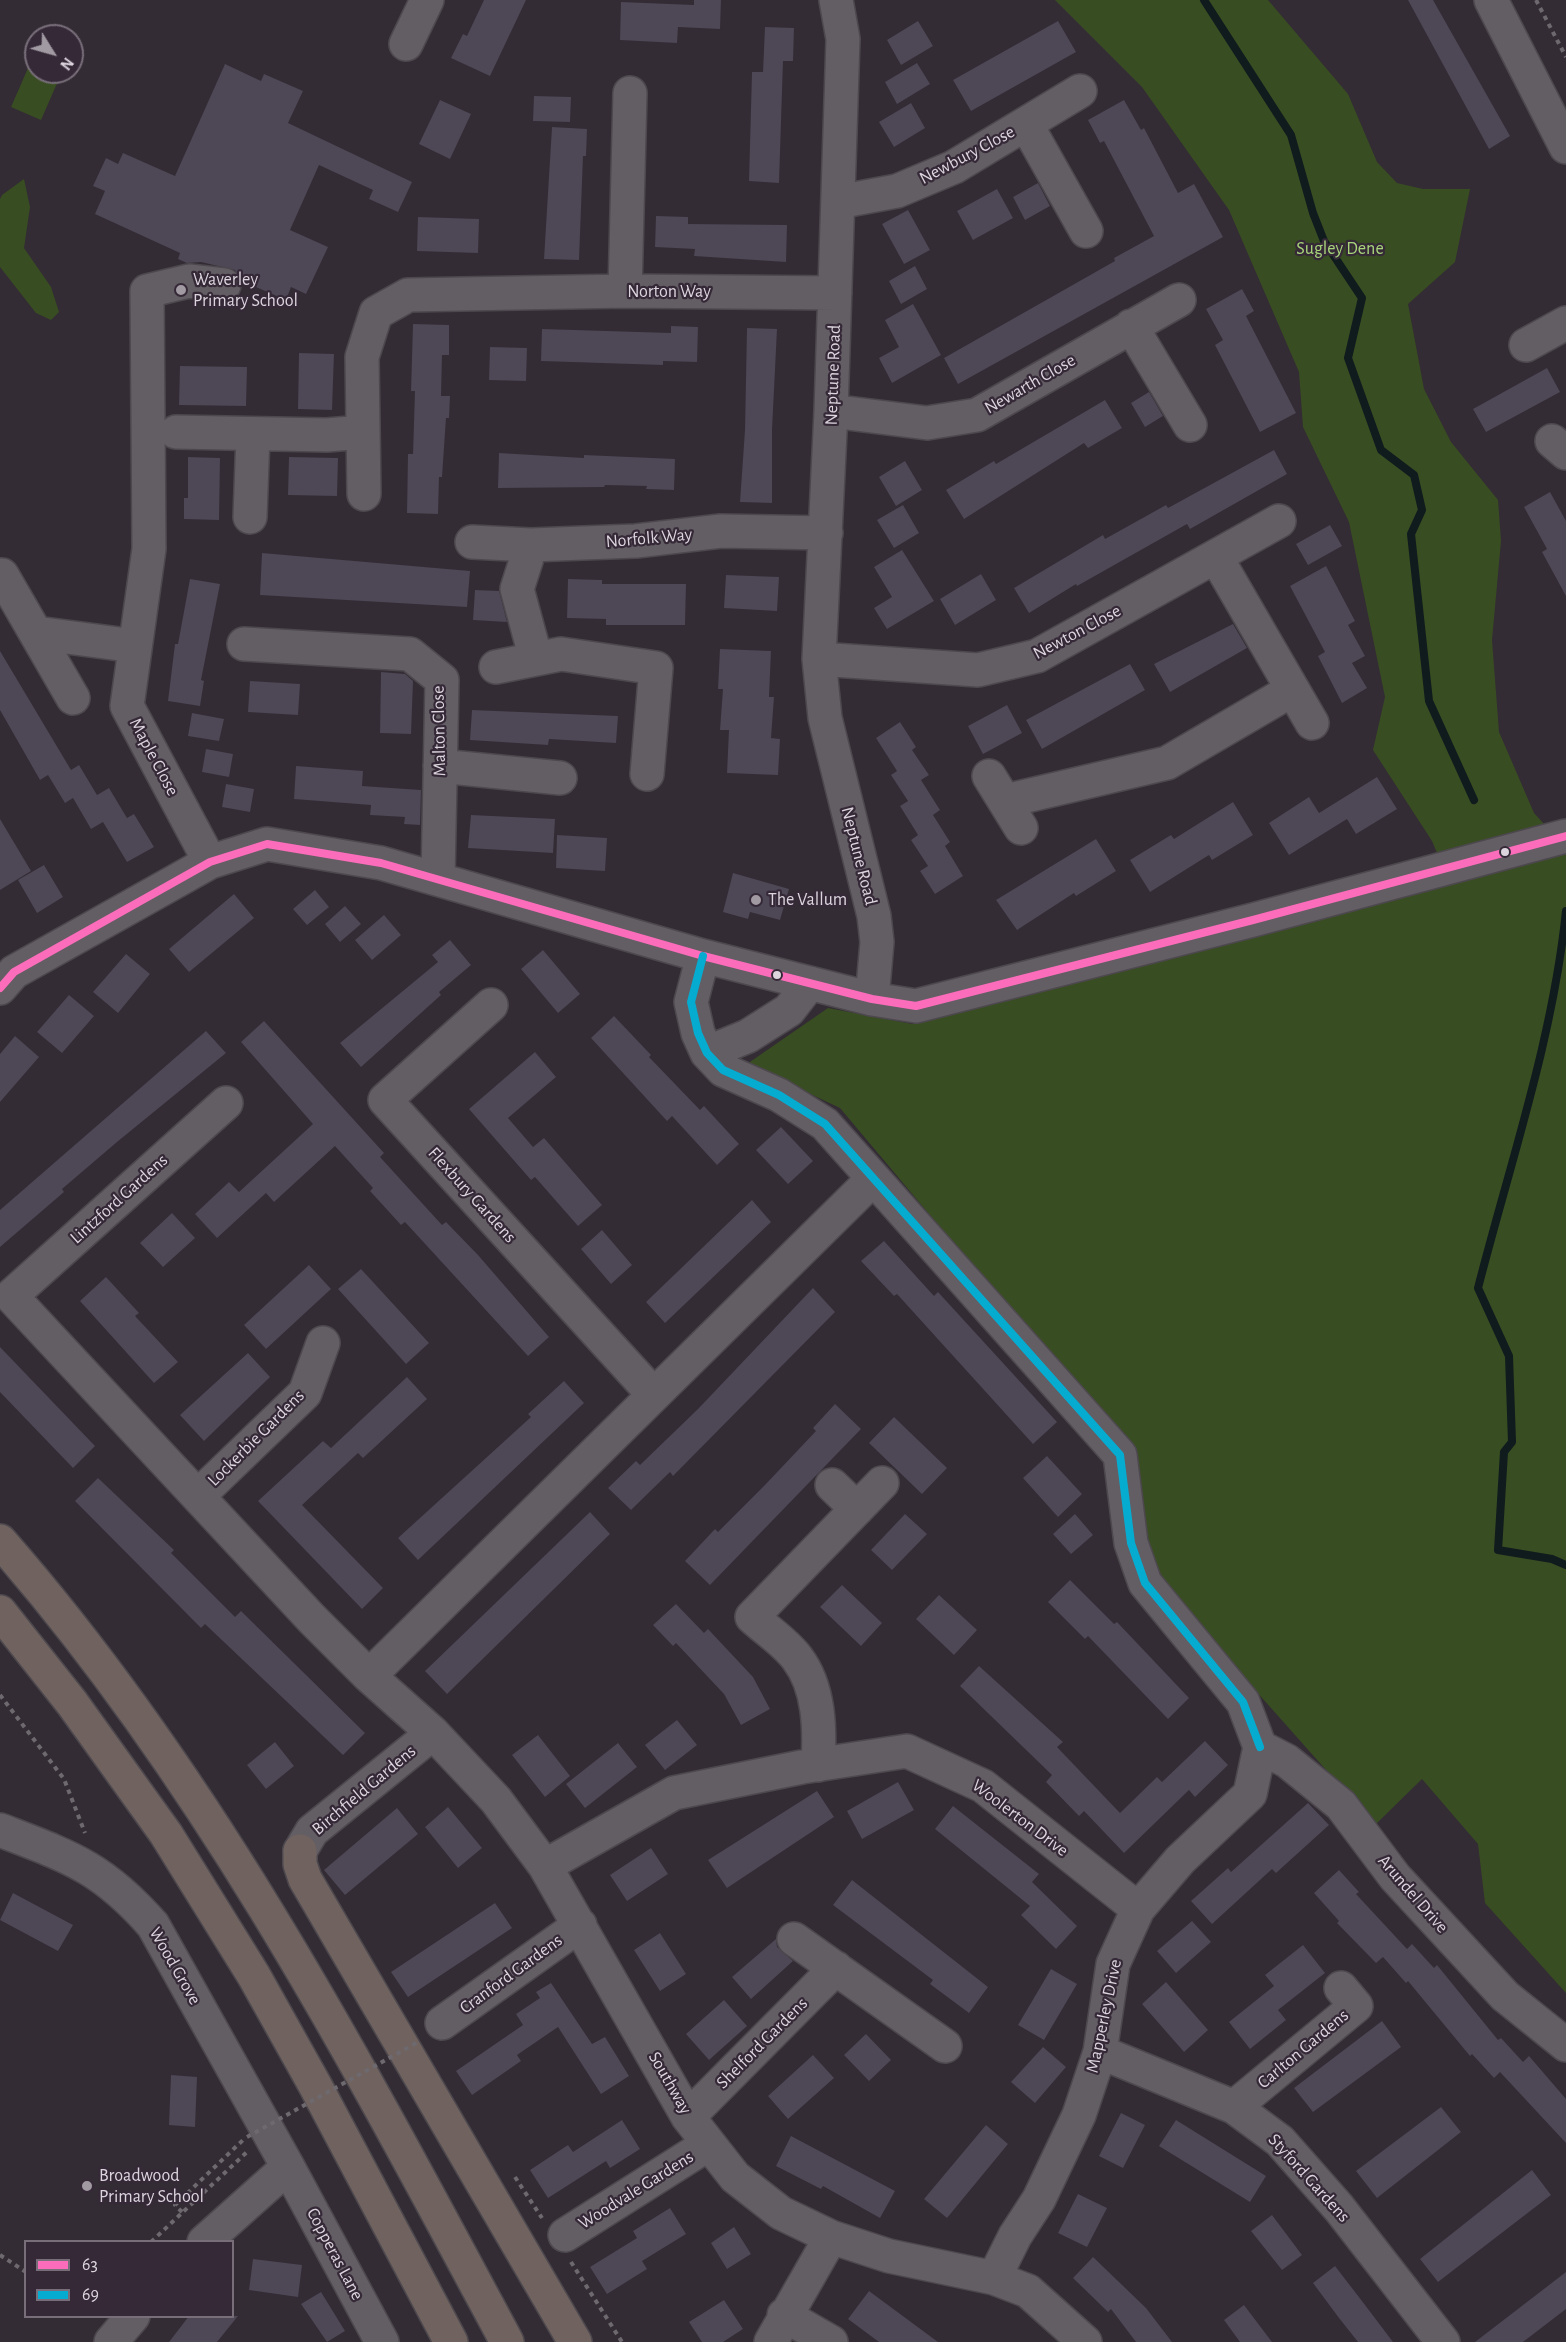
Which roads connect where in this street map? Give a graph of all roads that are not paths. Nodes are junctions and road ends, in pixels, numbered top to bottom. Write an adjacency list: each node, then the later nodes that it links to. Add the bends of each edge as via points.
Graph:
1 (427, 0): 4 (street)
2 (836, 0): 9 (street, Neptune Road, via 843,39)
3 (1491, 0): 8 (street)
4 (406, 44)
5 (1080, 91): 7 (street, Newbury Close)
6 (630, 93): 12 (street)
7 (1026, 124): 9 (street, Newbury Close, via 954,167 897,191); 10 (street, Newbury Close)
8 (1566, 147)
9 (838, 202): 13 (street, Neptune Road)
10 (1086, 231)
11 (224, 285): 33 (street, Maple Close, via 189,280 147,291 149,549)
12 (625, 291): 13 (street, Norton Way); 21 (street, Norton Way, via 408,295 376,313 362,357)
13 (835, 293): 18 (street, Neptune Road)
14 (1179, 300): 16 (street, Newarth Close)
15 (1566, 323): 17 (street)
16 (1131, 326): 18 (street, Newarth Close, via 977,415 927,423); 19 (street)
17 (1526, 345)
18 (831, 411): 26 (street, Neptune Road)
19 (1190, 425)
20 (176, 432): 22 (street)
21 (363, 432): 22 (street); 23 (street, Norton Way)
22 (253, 435): 24 (street)
23 (364, 494)
24 (250, 517)
25 (1279, 521): 29 (street, Newton Close)
26 (826, 533): 28 (street, Norfolk Way, via 721,531 636,541); 35 (street, Neptune Road)
27 (472, 542): 28 (street, Norfolk Way)
28 (531, 545): 34 (street, via 517,589)
29 (1216, 556): 35 (street, Newton Close, via 1036,656 978,670); 37 (street)
30 (3, 575): 31 (street)
31 (36, 633): 33 (street); 38 (street)
32 (244, 644): 40 (street, Malton Close, via 410,654 442,680)
33 (135, 646): 45 (street, Maple Close, via 127,706)
34 (536, 659): 36 (street); 41 (street, via 561,654 656,668)
35 (819, 659): 50 (street, Neptune Road, via 825,718 874,916 877,942)
36 (496, 667)
37 (1292, 690): 39 (street); 43 (street, via 1167,763)
38 (73, 698)
39 (1312, 723)
40 (440, 766): 42 (street); 46 (street, Malton Close)
41 (646, 774)
42 (560, 778)
43 (1005, 802)
44 (1566, 836): 50 (street, via 935,1004 916,1006)
45 (210, 862): 46 (street, via 267,844 381,863); 48 (street)
46 (438, 879): 47 (street)
47 (703, 956): 49 (street); 52 (street, via 691,1002)
48 (5, 973)
49 (810, 984): 50 (street); 52 (street, via 789,1010 748,1036)
50 (872, 999)
51 (491, 1005): 57 (street, Flexbury Gardens, via 386,1100)
52 (707, 1053): 54 (street, via 723,1070 779,1095 825,1124)
53 (226, 1102): 55 (street, Lintzford Gardens)
54 (873, 1179): 57 (street); 66 (street, via 1120,1455 1131,1543 1145,1583 1243,1702)
55 (11, 1296): 60 (street, Southway)
56 (323, 1343): 60 (street, Lockerbie Gardens, via 305,1393)
57 (654, 1395): 64 (street)
58 (882, 1482): 61 (street)
59 (832, 1485): 61 (street)
60 (198, 1496): 64 (street, Southway)
61 (857, 1509): 67 (street, via 752,1617 797,1657 809,1680 820,1726)
62 (0, 1541): 88 (highway, via 108,1675 202,1809 357,2066)
63 (0, 1611): 93 (highway, via 72,1703 172,1844 254,1976)
64 (369, 1676): 65 (street, Southway)
65 (433, 1733): 69 (street, Birchfield Gardens, via 312,1831); 70 (street, Southway, via 496,1800)
66 (1260, 1747): 71 (street, Mapperley Drive, via 1250,1794 1180,1860); 77 (street, Arundel Drive, via 1287,1761 1341,1805 1395,1877 1505,1996)
67 (818, 1765): 70 (street, Woolerton Drive, via 674,1793); 71 (street, Woolerton Drive, via 907,1751 983,1786)
68 (0, 1830): 83 (street, Wood Grove, via 73,1858 104,1876 153,1925 259,2135)
69 (300, 1851): 96 (highway, via 305,1879)
70 (545, 1866): 72 (street, Southway)
71 (1138, 1909): 79 (street, Mapperley Drive, via 1113,1964)
72 (580, 1925): 76 (street, Cranford Gardens); 81 (street, Southway)
73 (794, 1939): 74 (street)
74 (836, 1968): 78 (street); 81 (street, Shelford Gardens)
75 (1341, 1988): 80 (street, Carlton Gardens, via 1356,2006)
76 (430, 2033)
77 (1566, 2045)
78 (945, 2046)
79 (1100, 2052): 80 (street, Styford Gardens); 87 (street, Mapperley Drive, via 1074,2125 1039,2199)
80 (1234, 2107): 99 (street, Styford Gardens, via 1288,2149)
81 (688, 2117): 82 (street, Southway)
82 (707, 2145): 84 (street, Woodvale Gardens); 85 (street, Southway, via 735,2177 781,2213)
83 (288, 2167): 86 (street); 92 (street, Copperas Lane)
84 (565, 2235)
85 (831, 2237): 87 (street, Southway, via 889,2256); 90 (street)
86 (205, 2240)
87 (994, 2278): 98 (street, Southway, via 1028,2291)
88 (475, 2283): 94 (highway); 95 (highway)
89 (131, 2318): 91 (street)
90 (778, 2329): 97 (street)
91 (111, 2342)
92 (382, 2342)
93 (451, 2342)
94 (507, 2342)
95 (524, 2342)
96 (574, 2342)
97 (831, 2342)
98 (1085, 2342)
99 (1443, 2342)

